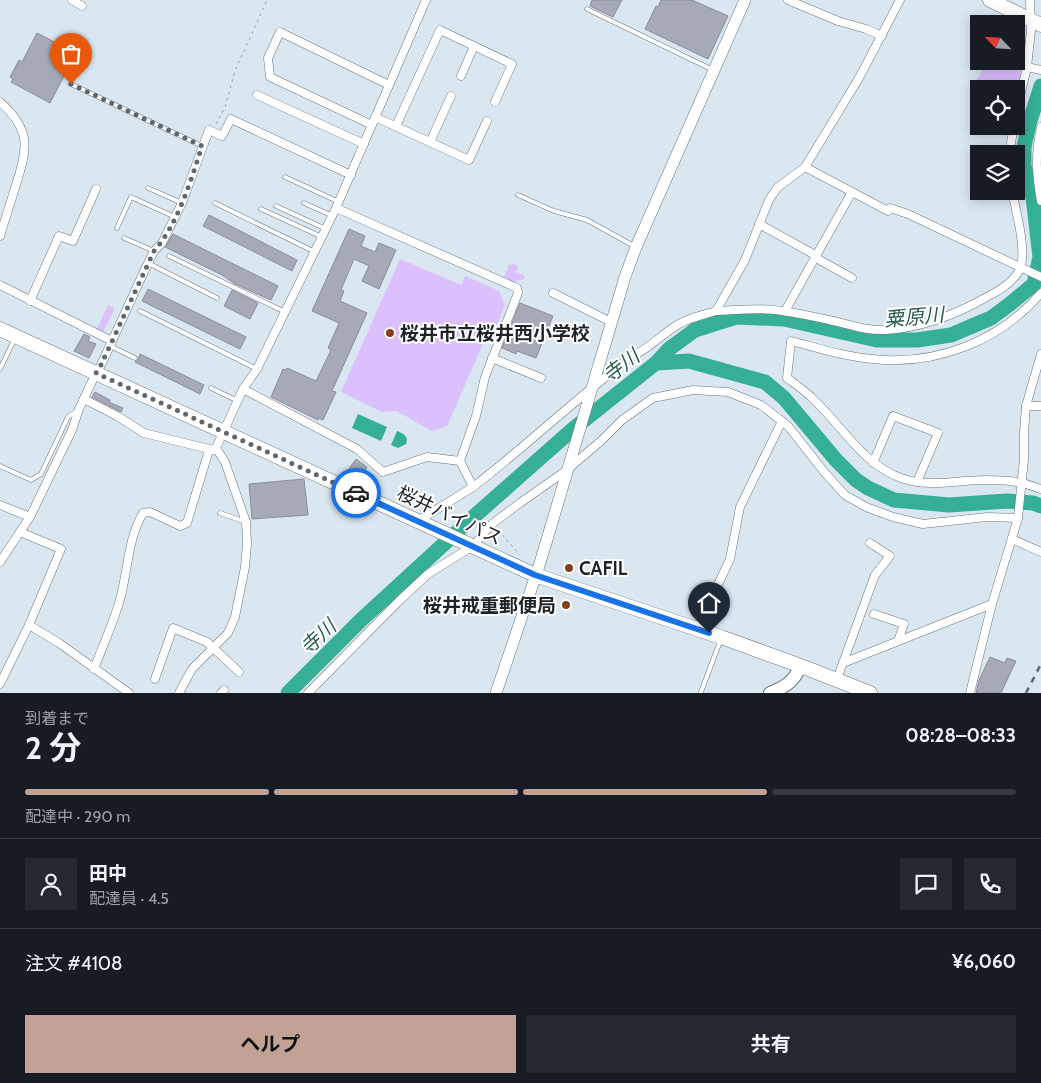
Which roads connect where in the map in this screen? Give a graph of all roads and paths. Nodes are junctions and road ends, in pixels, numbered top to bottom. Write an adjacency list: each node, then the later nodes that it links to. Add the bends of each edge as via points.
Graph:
1 (72, 0): 9 (street)
2 (267, 0): 29 (path, via 235,71 225,107)
3 (426, 0): 20 (street)
4 (745, 0): 15 (street)
5 (788, 0): 12 (street)
6 (900, 0): 12 (street)
7 (990, 0): 11 (highway)
8 (1030, 0): 11 (street)
9 (82, 6)
10 (587, 8): 15 (lane)
11 (1036, 22): 14 (street, via 1031,30)
12 (882, 36): 33 (street)
13 (474, 46): 17 (street); 24 (street, via 512,64); 27 (street, via 440,30)
14 (1028, 68): 16 (street); 18 (street)
15 (713, 70): 54 (street)
16 (1041, 70)
17 (460, 76)
18 (1025, 80)
19 (71, 84): 32 (lane)
20 (389, 85): 25 (street); 25 (street, via 280,32 268,58 270,77)
21 (257, 95): 31 (street)
22 (451, 96): 30 (street)
23 (0, 102): 52 (street, via 17,120 26,153)
24 (495, 102)
25 (373, 121): 27 (street); 31 (street)
26 (487, 121): 30 (street, via 470,160)
27 (396, 126): 30 (street)
28 (1041, 127): 41 (street, via 1036,171)
29 (212, 131): 32 (street); 34 (street, via 222,136 231,119)
30 (430, 142)
31 (364, 144): 34 (street)
32 (202, 146): 43 (street)
33 (805, 168): 38 (street); 49 (street, via 777,188)
34 (351, 175): 47 (street)
35 (285, 177): 47 (lane)
36 (148, 188): 43 (lane)
37 (96, 189): 67 (street, via 73,242 59,236)
38 (852, 192): 58 (street); 60 (street, via 888,211 890,208 908,214)
39 (518, 195): 54 (lane, via 554,211 587,220)
40 (1014, 200): 60 (street, via 1019,224)
41 (1041, 201)
42 (304, 202): 47 (lane)
43 (182, 203): 48 (street)
44 (215, 203): 56 (lane)
45 (276, 206): 51 (lane)
46 (261, 209): 51 (lane)
47 (336, 209): 51 (street); 78 (street, via 517,288 518,293)
48 (175, 217): 50 (lane, via 131,197); 55 (street, via 162,243)
49 (759, 224): 58 (street); 71 (street, via 745,260)
50 (117, 228)
51 (324, 233): 56 (street)
52 (0, 236)
53 (124, 238): 55 (lane)
54 (636, 247): 72 (street)
55 (154, 251): 59 (street)
56 (315, 252): 70 (street)
57 (169, 256): 70 (lane)
58 (816, 257): 62 (street); 69 (street)
59 (148, 263): 66 (lane); 75 (street)
60 (1021, 268): 61 (street); 69 (street, via 993,294 958,313 911,327 857,328)
61 (1041, 277)
62 (852, 278)
63 (0, 285): 67 (street)
64 (553, 293): 72 (street)
65 (1041, 293): 95 (street, via 1010,322 978,342 937,356 905,361 872,360 791,341 787,378 811,397)
66 (217, 298)
67 (30, 301): 75 (street)
68 (140, 311): 80 (lane)
69 (785, 311): 71 (street)
70 (285, 312): 80 (street)
71 (716, 312): 85 (street, via 679,324)
72 (611, 322): 85 (street)
73 (0, 329): 74 (highway, 桜井バイパス)
74 (16, 336): 79 (lane); 81 (highway, 桜井バイパス)
75 (111, 343): 77 (lane); 81 (street)
76 (1041, 354): 88 (street)
77 (135, 358)
78 (492, 358): 82 (street); 94 (street)
79 (0, 369)
80 (257, 369): 84 (street)
81 (96, 373): 86 (street); 92 (highway, 桜井バイパス)
82 (541, 378)
83 (211, 388): 87 (lane)
84 (243, 389): 87 (street); 94 (street, via 357,449 383,472 427,457)
85 (591, 389): 97 (street); 100 (street)
86 (84, 399): 90 (street); 93 (street, via 144,433)
87 (238, 401): 92 (street)
88 (1026, 406): 89 (street); 99 (street)
89 (1041, 406)
90 (79, 409): 96 (lane, via 68,417 41,474 31,480); 105 (street)
91 (782, 421): 97 (street, via 761,405 728,392 693,390 653,398 622,420); 104 (street, via 845,494 866,507 923,524); 120 (street, via 740,507 730,559)
92 (223, 432): 93 (street); 107 (highway, 桜井バイパス)
93 (213, 449): 106 (street, via 225,462); 126 (street, via 187,523 180,526 150,512 143,513 139,520 119,603)
94 (460, 461): 100 (street)
95 (874, 463): 98 (street, via 901,478); 98 (street, via 893,416 938,433)
96 (0, 466)
97 (567, 468): 108 (street); 116 (street)
98 (917, 482): 99 (street, via 985,480)
99 (1022, 484): 101 (street); 104 (street)
100 (473, 487): 107 (street)
101 (1041, 489)
102 (0, 505): 105 (street)
103 (220, 514): 106 (lane)
104 (1018, 516): 110 (street)
105 (30, 517): 109 (street)
106 (246, 522): 123 (street, via 245,567 235,617 228,633)
107 (420, 522): 112 (highway, 桜井バイパス)
108 (492, 524): 112 (street); 114 (path)
109 (20, 532): 115 (street); 119 (street, via 61,549)
110 (1012, 539): 113 (street); 117 (street)
111 (870, 543): 124 (street, via 890,556 875,575)
112 (471, 545): 116 (highway, 桜井バイパス); 134 (street, via 428,574)
113 (1041, 552)
114 (524, 560)
115 (0, 562)
116 (535, 575): 120 (highway, 桜井バイパス); 135 (street)
117 (992, 604): 122 (street); 138 (street)
118 (874, 614): 122 (street, via 904,624)
119 (29, 625): 126 (street); 130 (street)
120 (697, 629): 121 (highway, 桜井バイパス)
121 (722, 637): 125 (highway, 桜井バイパス); 131 (lane)
122 (898, 641): 124 (street)
123 (214, 647): 127 (street); 128 (street, via 173,628); 133 (street, via 192,669)
124 (843, 662): 129 (street)
125 (801, 666): 129 (highway, 桜井バイパス); 136 (main road, via 791,682)
126 (94, 669): 132 (street)
127 (239, 672)
128 (155, 679)
129 (837, 679): 137 (highway, 桜井バイパス)
130 (0, 684)
131 (701, 692)
132 (128, 693)
133 (179, 693)
134 (308, 693)
135 (496, 693)
136 (772, 693)
137 (870, 693)
138 (970, 693)

